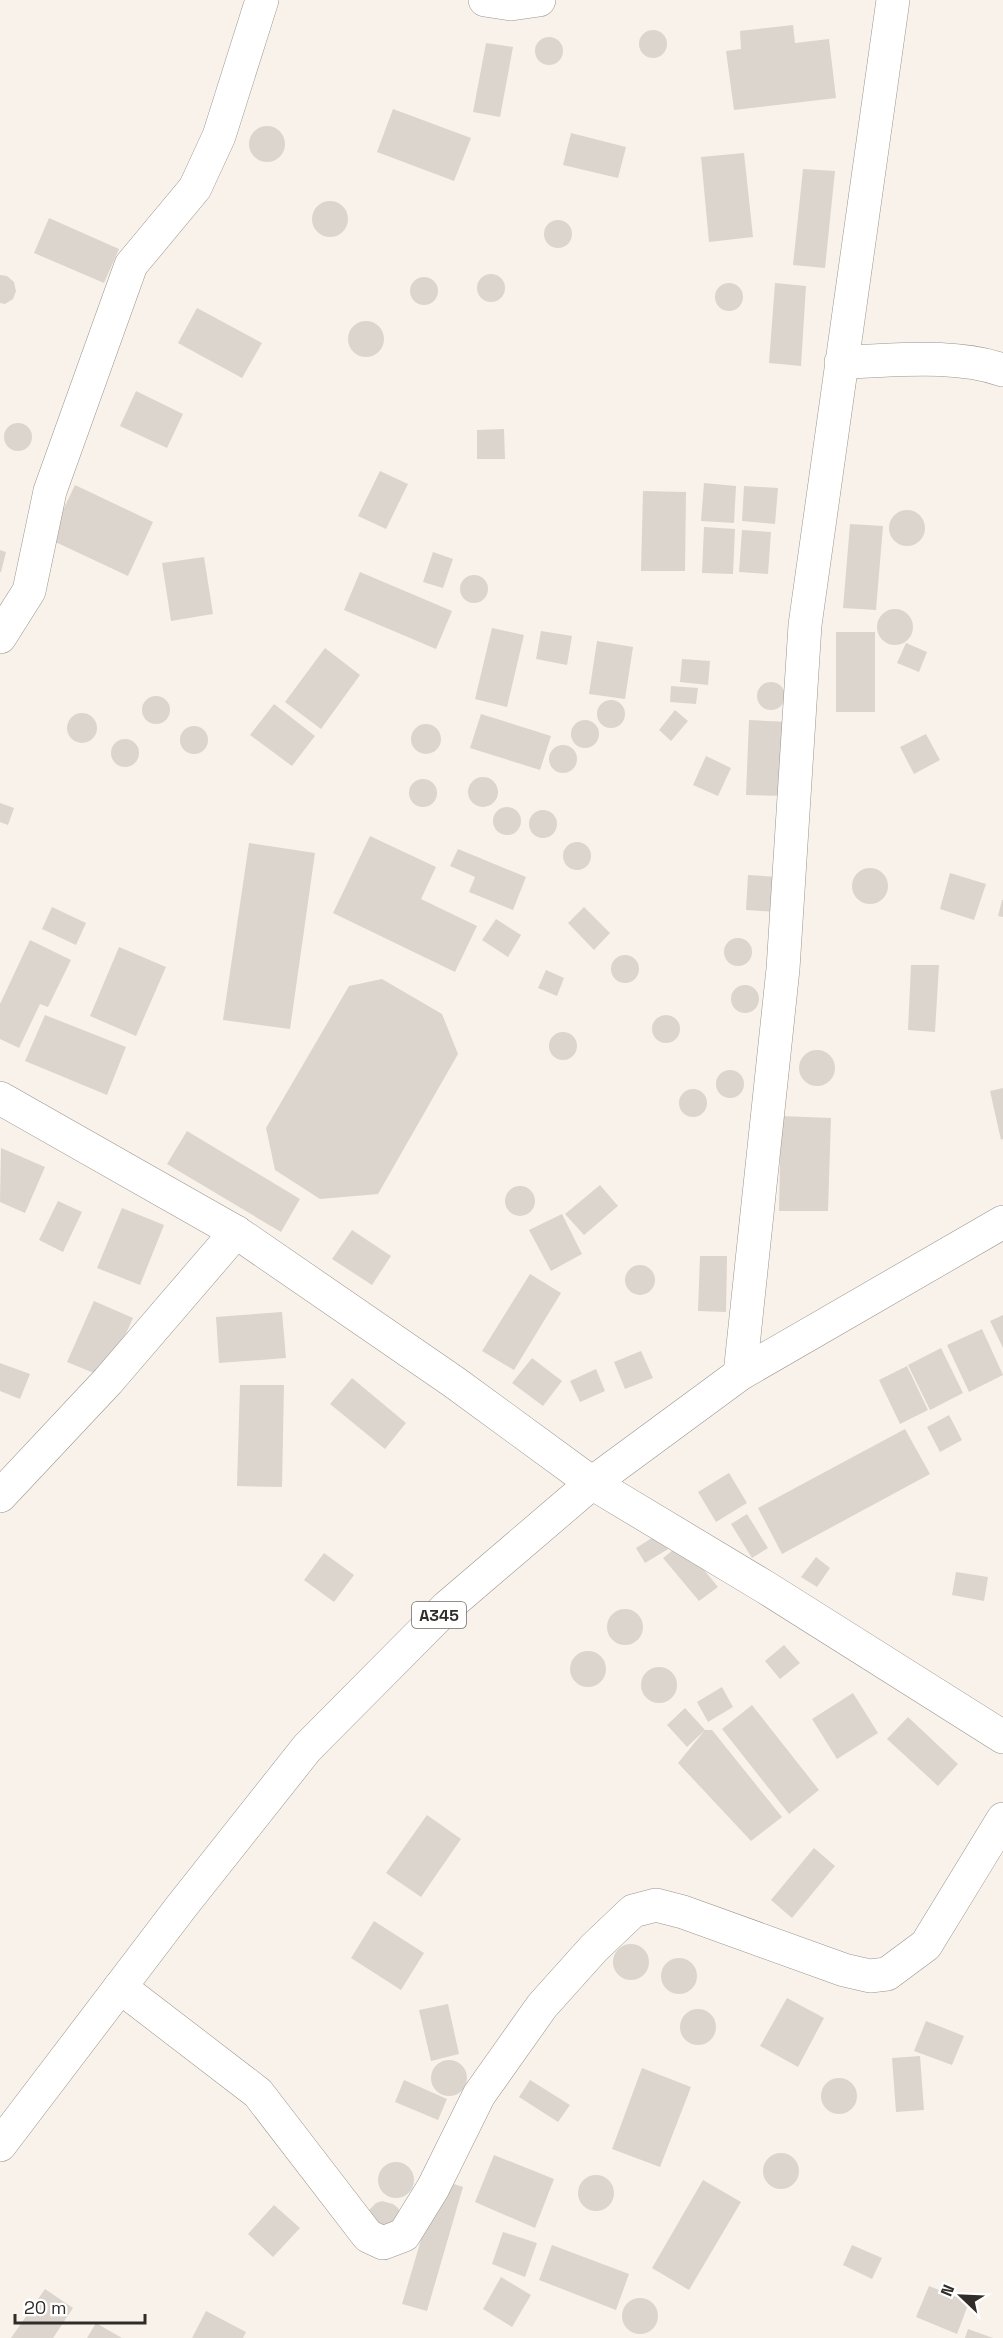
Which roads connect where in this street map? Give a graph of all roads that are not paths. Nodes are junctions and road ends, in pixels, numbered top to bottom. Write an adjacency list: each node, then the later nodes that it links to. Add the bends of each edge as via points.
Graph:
1 (262, 0): 5 (main road, via 219,136 195,188 131,264 50,491 29,591)
2 (893, 0): 3 (main road)
3 (841, 362): 4 (main road, via 960,361); 9 (main road, via 805,625 783,969)
4 (1003, 370)
5 (0, 637)
6 (0, 1098): 8 (main road)
7 (1003, 1222): 9 (main road, A345)
8 (236, 1232): 10 (main road, via 454,1382); 11 (main road, via 108,1381)
9 (740, 1374): 10 (main road, A345)
10 (592, 1483): 12 (main road); 14 (main road, A345, via 447,1607 307,1748)
11 (0, 1496)
12 (1003, 1737)
13 (1003, 1819): 14 (main road, via 926,1945 887,1974 870,1976 844,1970 656,1905 633,1911 542,2006 479,2095 433,2188 404,2235 383,2243 368,2236 258,2093)
14 (120, 1987): 15 (main road, A345)
15 (0, 2145)

